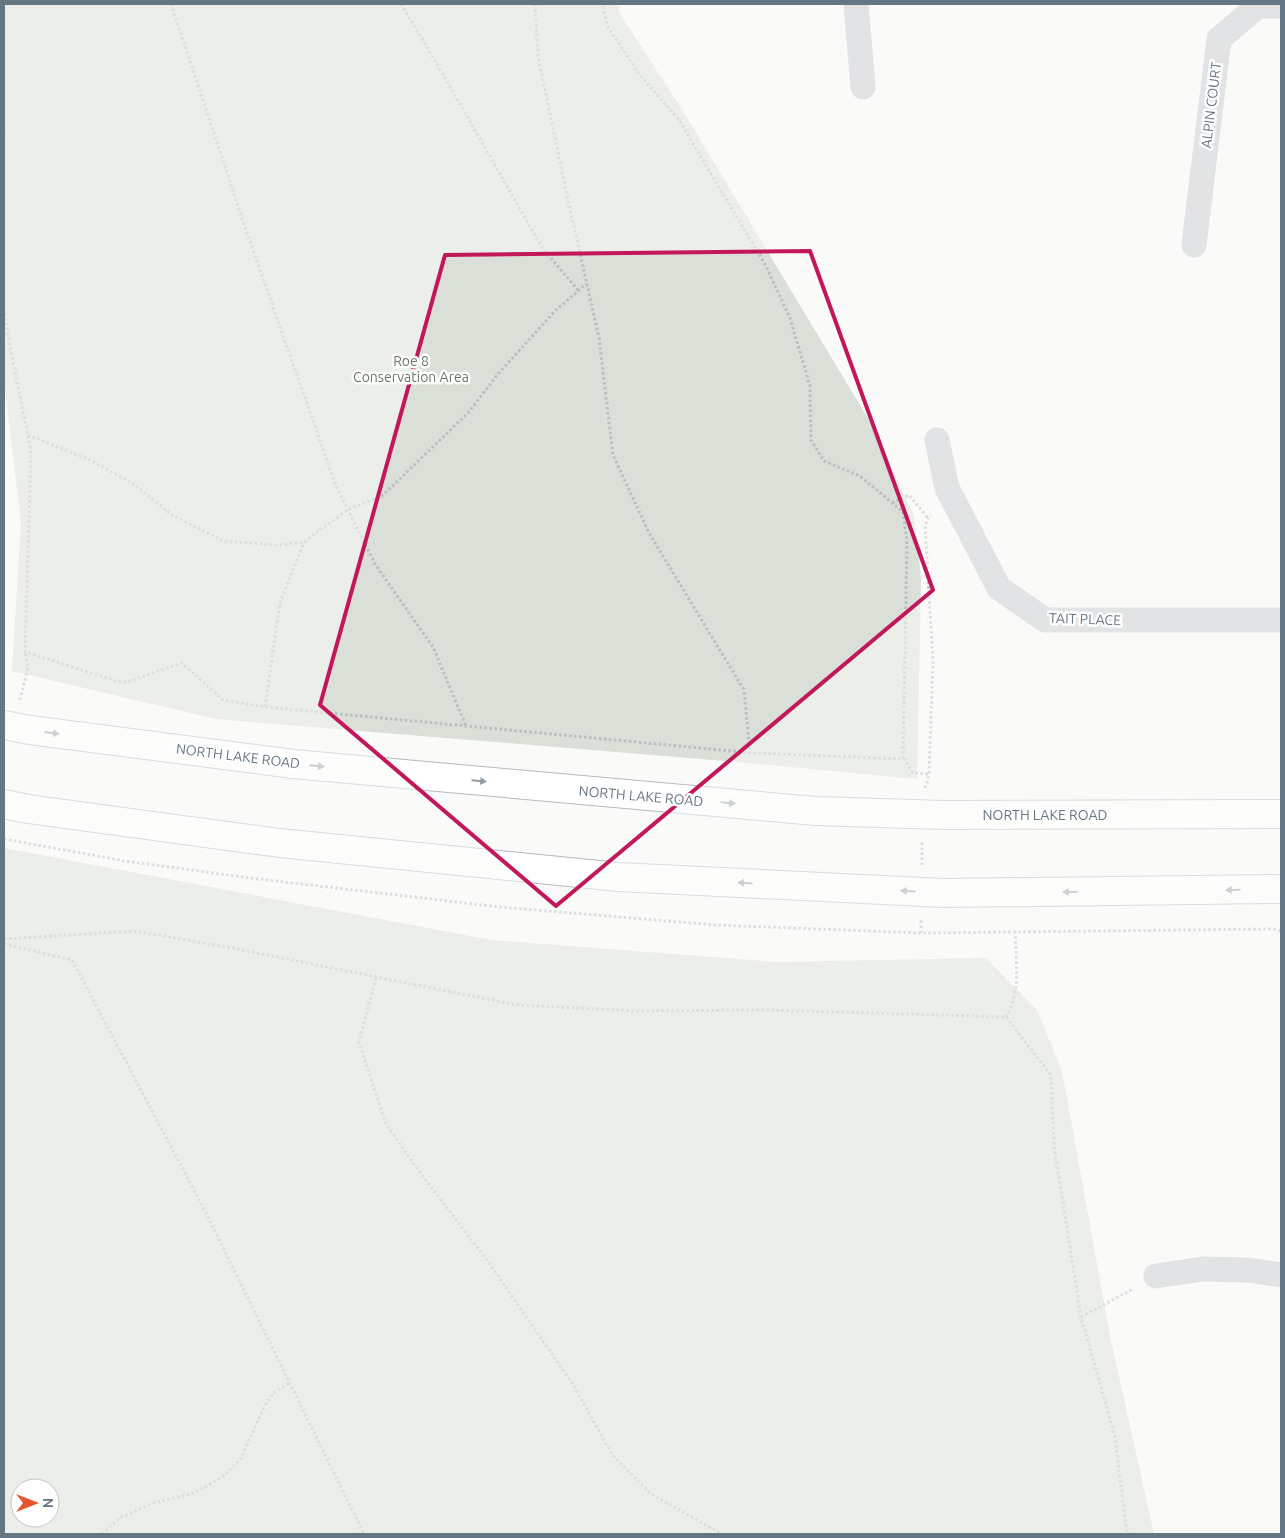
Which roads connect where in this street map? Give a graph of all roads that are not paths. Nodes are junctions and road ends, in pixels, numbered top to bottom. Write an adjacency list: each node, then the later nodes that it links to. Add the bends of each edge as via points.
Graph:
1 (856, 4): 3 (street)
2 (1281, 6): 4 (street, ALPIN COURT, via 1258,6 1219,39)
3 (863, 87)
4 (1194, 245)
5 (937, 440): 6 (street, TAIT PLACE, via 946,488 999,588 1045,620)
6 (1281, 620)
7 (4, 725): 9 (main road, NORTH LAKE ROAD, one-way to 9, via 292,764 815,811 945,815)
8 (4, 804): 10 (main road, one-way to 8, via 944,893 619,877 280,843)
9 (1281, 814)
10 (1281, 890)
11 (1281, 1275): 12 (street, via 1248,1270 1202,1270)
12 (1156, 1276)

